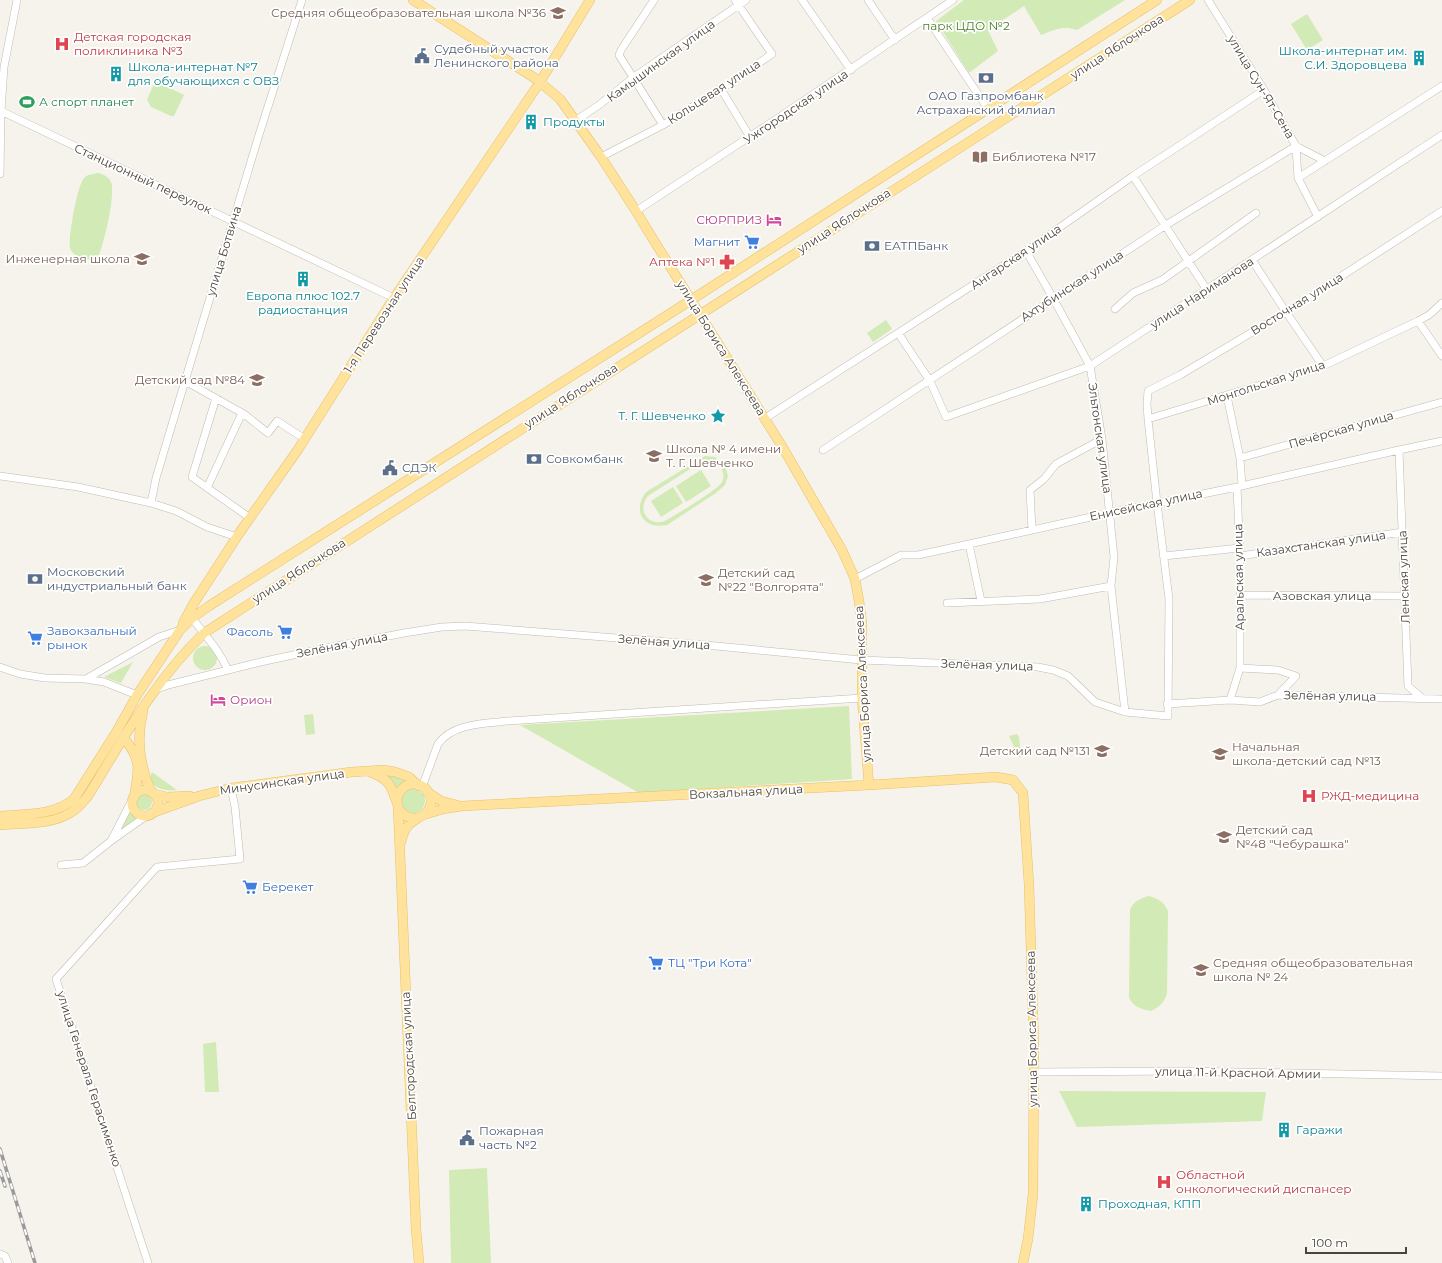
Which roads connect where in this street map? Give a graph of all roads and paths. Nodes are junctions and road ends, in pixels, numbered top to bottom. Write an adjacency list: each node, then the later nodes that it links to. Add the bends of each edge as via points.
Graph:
1 (17, 0): 23 (street, via 4,67)
2 (302, 0): 38 (street, улица Ботвина)
3 (413, 0): 18 (main road, улица Бориса Алексеева)
4 (590, 0): 18 (main road, 1-я Перевозная улица)
5 (654, 0): 17 (street, Кольцевая улица, via 619,55)
6 (746, 0): 13 (street, Камышинская улица)
7 (802, 0): 16 (street)
8 (868, 0): 15 (street)
9 (953, 0): 14 (street, Ужгородская улица)
10 (1156, 0): 22 (main road, улица Яблочкова)
11 (1190, 0): 50 (main road, улица Яблочкова)
12 (1208, 0): 21 (street, улица Сун-Ят-Сена)
13 (737, 2): 17 (street, Камышинская улица); 20 (street, Кольцевая улица, via 772,54)
14 (927, 18): 15 (street, Ужгородская улица); 22 (street)
15 (895, 40): 16 (street, Ужгородская улица)
16 (851, 70): 27 (street, Ужгородская улица)
17 (634, 77): 24 (street, Камышинская улица); 25 (street, Кольцевая улица)
18 (540, 82): 24 (main road, улица Бориса Алексеева, via 560,99); 44 (main road, 1-я Перевозная улица)
19 (1442, 86): 30 (street)
20 (722, 89): 25 (street, Кольцевая улица); 27 (street)
21 (1264, 90): 28 (street, улица Сун-Ят-Сена); 32 (street, Ангарская улица)
22 (988, 109): 46 (main road, улица Яблочкова)
23 (1, 111): 31 (street); 38 (street, Станционный переулок)
24 (575, 121): 29 (main road, улица Бориса Алексеева)
25 (663, 125): 29 (street)
26 (1442, 135): 37 (street, улица Нариманова)
27 (750, 137): 34 (street, Ужгородская улица)
28 (1296, 146): 30 (street); 33 (street, улица Сун-Ят-Сена); 39 (street, Ахтубинская улица)
29 (601, 157): 34 (main road, улица Бориса Алексеева)
30 (1325, 161): 33 (street)
31 (0, 174)
32 (1133, 176): 39 (street); 40 (street, Ангарская улица)
33 (1298, 178): 37 (street)
34 (636, 211): 46 (main road, улица Бориса Алексеева)
35 (1442, 211): 49 (street, Восточная улица)
36 (1256, 213): 41 (street)
37 (1318, 218): 42 (street, улица Нариманова)
38 (233, 221): 44 (street, Станционный переулок); 56 (street, улица Ботвина)
39 (1166, 225): 41 (street); 45 (street, Ахтубинская улица)
40 (1026, 251): 45 (street, Эльтонская улица); 52 (street, Ангарская улица)
41 (1188, 260): 43 (street); 48 (street, via 1162,280 1133,293)
42 (1252, 260): 43 (street, улица Нариманова); 49 (street)
43 (1207, 290): 54 (street, улица Нариманова)
44 (394, 298): 64 (main road, 1-я Перевозная улица)
45 (1053, 298): 54 (street, Эльтонская улица); 57 (street, Ахтубинская улица)
46 (691, 300): 50 (main road, улица Бориса Алексеева); 90 (main road, улица Яблочкова)
47 (1442, 303): 51 (street, Монгольская улица)
48 (1115, 309)
49 (1286, 312): 55 (street); 63 (street, Восточная улица, via 1180,376 1148,391)
50 (700, 314): 62 (main road, улица Бориса Алексеева); 92 (main road, улица Яблочкова)
51 (1418, 322): 53 (street); 55 (street, Монгольская улица)
52 (898, 333): 57 (street); 62 (street, Ангарская улица)
53 (1442, 356)
54 (1090, 366): 57 (street, улица Нариманова, via 946,416); 65 (street, Эльтонская улица)
55 (1323, 366): 58 (street, Монгольская улица)
56 (185, 381): 59 (street); 73 (street, улица Ботвина)
57 (930, 381): 67 (street, Ахтубинская улица)
58 (1227, 396): 63 (street, Монгольская улица); 69 (street, Аральская улица)
59 (216, 398): 61 (street); 72 (street, via 192,477)
60 (1442, 402): 69 (street, Печёрская улица)
61 (242, 413): 64 (street, via 268,433 277,421); 72 (street)
62 (764, 419): 84 (main road, улица Бориса Алексеева, via 842,550)
63 (1148, 419): 74 (street)
64 (305, 439): 76 (main road, 1-я Перевозная улица)
65 (1102, 439): 75 (street, Эльтонская улица); 77 (street, via 1056,464 1044,479 1030,490)
66 (1442, 442): 68 (street, Енисейская улица)
67 (823, 450)
68 (1399, 450): 71 (street, Енисейская улица); 78 (street, Ленская улица)
69 (1240, 458): 71 (street, Аральская улица)
70 (0, 476): 73 (street, via 78,487)
71 (1240, 486): 74 (street, Енисейская улица); 81 (street, Аральская улица)
72 (207, 488): 76 (street)
73 (151, 503): 79 (street)
74 (1156, 503): 75 (street, Енисейская улица); 82 (street)
75 (1110, 513): 77 (street, Енисейская улица); 85 (street, Эльтонская улица, via 1114,557)
76 (250, 518): 79 (main road, 1-я Перевозная улица)
77 (1032, 530): 80 (street, Енисейская улица)
78 (1403, 532): 83 (street, Казахстанская улица); 87 (street, Ленская улица)
79 (237, 537): 91 (main road, 1-я Перевозная улица, via 194,603)
80 (969, 544): 84 (street, Енисейская улица, via 918,555 901,555); 88 (street)
81 (1239, 548): 82 (street, Казахстанская улица); 83 (street, Аральская улица)
82 (1164, 556): 106 (street, via 1169,599)
83 (1240, 556): 86 (street, Аральская улица)
84 (854, 580): 93 (main road, улица Бориса Алексеева, via 862,624)
85 (1111, 586): 88 (street, via 1040,599); 107 (street, Эльтонская улица)
86 (1240, 595): 87 (street, Азовская улица); 95 (street, Аральская улица)
87 (1404, 596): 102 (street, Ленская улица, via 1408,686)
88 (981, 601): 89 (street)
89 (947, 603)
90 (192, 618): 91 (main road, улица Яблочкова); 92 (street)
91 (180, 630): 97 (street, via 159,637); 99 (main road, улица Яблочкова)
92 (204, 633): 96 (street, via 222,657); 98 (main road, улица Яблочкова, via 187,649)
93 (861, 660): 96 (street, Зелёная улица, via 477,626 442,627 321,649); 101 (main road, улица Бориса Алексеева); 107 (street, Зелёная улица, via 1038,667 1068,676 1095,702)
94 (0, 667): 97 (street, via 39,677)
95 (1240, 668): 100 (street, Зелёная улица, via 1278,670 1296,676); 103 (street)
96 (228, 670): 98 (street, Зелёная улица)
97 (86, 679): 99 (street, via 104,682)
98 (153, 691): 105 (main road, улица Яблочкова)
99 (137, 695): 122 (main road, улица Яблочкова, via 74,799 66,806 43,812)
100 (1278, 695): 102 (street, Зелёная улица); 103 (street, via 1260,702)
101 (862, 698): 112 (main road, улица Бориса Алексеева); 114 (street, via 515,720 472,725 449,734 438,744)
102 (1422, 698): 104 (street, Зелёная улица)
103 (1230, 700): 106 (street)
104 (1442, 700)
105 (145, 702): 108 (main road, улица Яблочкова); 115 (main road, via 139,734 142,768)
106 (1167, 704): 107 (street, Зелёная улица, via 1168,716)
107 (1125, 712)
108 (124, 738): 109 (main road, улица Яблочкова); 110 (main road)
109 (116, 749): 110 (main road); 124 (main road, улица Яблочкова, via 88,796 71,813 58,819)
110 (134, 753): 118 (main road, via 138,768)
111 (365, 771): 113 (main road, Минусинская улица); 114 (main road, Минусинская улица, via 395,772 409,777); 119 (main road, Минусинская улица, via 388,781)
112 (870, 785): 116 (main road, Вокзальная улица, via 996,777 1013,780); 120 (main road, Вокзальная улица)
113 (231, 788): 117 (main road, Минусинская улица); 132 (street, улица Генерала Герасименко, via 240,859 158,868 56,979)
114 (423, 788): 119 (main road, via 410,785 403,788 398,795); 120 (main road, Вокзальная улица, via 446,803); 123 (main road, via 430,799 430,806)
115 (152, 793): 117 (main road, Минусинская улица, via 176,797); 118 (main road, via 147,790 139,792); 121 (main road, via 157,804)
116 (1023, 794): 128 (main road, улица Бориса Алексеева, via 1030,900)
117 (199, 796): 121 (main road, Минусинская улица)
118 (133, 798): 121 (main road, via 136,812 143,815); 125 (street)
119 (397, 805): 123 (main road, via 404,815 411,818); 126 (main road, Белгородская улица)
120 (462, 806): 123 (main road, Вокзальная улица)
121 (151, 814): 125 (street)
122 (0, 816)
123 (420, 816): 126 (main road, Белгородская улица, via 405,828)
124 (0, 824)
125 (111, 841): 127 (street, via 83,863)
126 (399, 849): 133 (main road, Белгородская улица, via 416,1229)
127 (61, 865)
128 (1034, 1072): 129 (street, улица 11-й Красной Армии, via 1188,1071); 134 (main road, улица Бориса Алексеева, via 1033,1194)
129 (1442, 1076)
130 (0, 1254): 131 (street, via 5,1256)
131 (8, 1263)
132 (148, 1263)
133 (420, 1263)
134 (1023, 1263)

